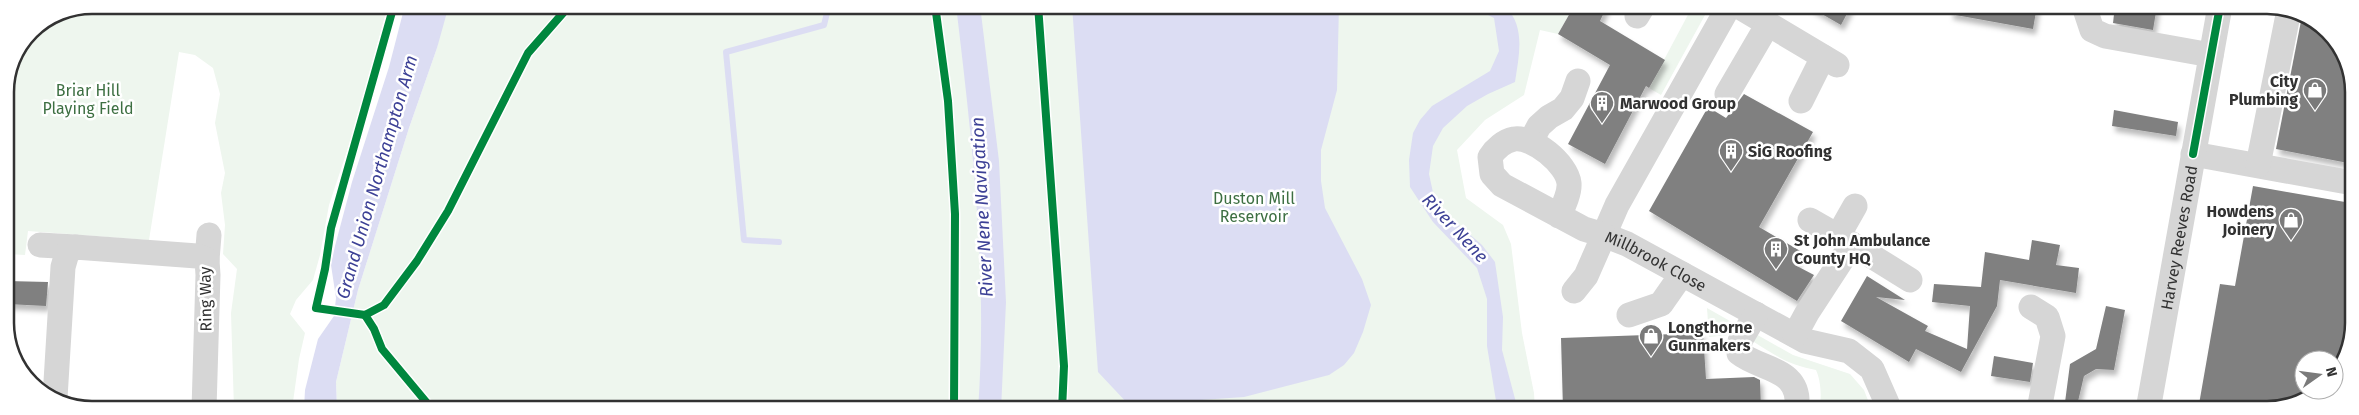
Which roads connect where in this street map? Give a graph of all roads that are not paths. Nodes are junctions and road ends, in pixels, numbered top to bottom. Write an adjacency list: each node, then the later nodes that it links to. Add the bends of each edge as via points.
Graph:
1 (1724, 14): 19 (street, Millbrook Close, via 1617,205)
2 (1744, 14): 6 (street)
3 (2087, 14): 7 (street, via 2092,30 2105,36)
4 (2219, 14): 7 (street, Harvey Reeves Road)
5 (2288, 17): 13 (street)
6 (1768, 24): 9 (street); 10 (street, via 1830,61)
7 (2211, 55): 12 (street, Harvey Reeves Road)
8 (1578, 81): 11 (street, via 1572,98 1544,122)
9 (1727, 94)
10 (1801, 101)
11 (1531, 141): 16 (street, via 1563,168 1569,183); 16 (street, via 1514,139 1496,148 1490,157 1492,174 1502,185)
12 (2193, 154): 13 (street); 36 (street, Harvey Reeves Road)
13 (2258, 165): 14 (street)
14 (2345, 181)
15 (1855, 206): 20 (street)
16 (1559, 216): 19 (street, via 1584,230)
17 (1810, 220): 20 (street)
18 (209, 235): 23 (street)
19 (1604, 235): 24 (street, Millbrook Close); 26 (street, via 1586,276)
20 (1845, 240): 25 (street); 30 (street)
21 (40, 245): 22 (street, Ring Way)
22 (75, 247): 23 (street, Ring Way, via 197,256); 31 (street, via 67,253 63,267)
23 (207, 260): 33 (street, Ring Way)
24 (1682, 274): 28 (street, Millbrook Close); 29 (street, via 1661,304)
25 (1910, 280)
26 (1574, 292)
27 (2031, 307): 35 (street, via 2047,317 2053,336)
28 (1756, 314): 30 (street, Millbrook Close); 32 (street, via 1740,341 1739,353 1790,378 1796,388)
29 (1629, 315)
30 (1795, 336): 34 (street, Millbrook Close, via 1849,351 1872,369)
31 (55, 392)
32 (1797, 399)
33 (204, 401)
34 (1886, 401)
35 (2042, 401)
36 (2150, 401)

